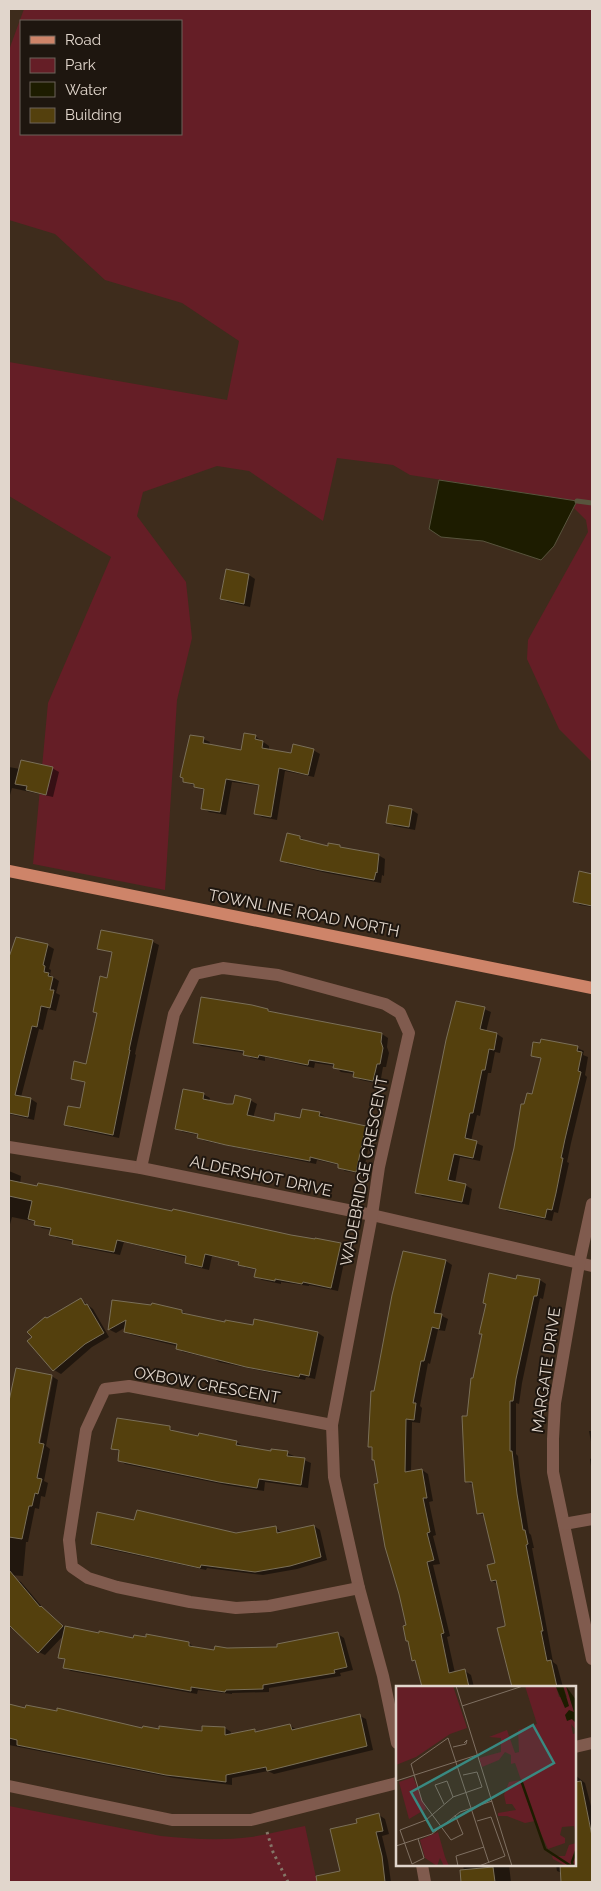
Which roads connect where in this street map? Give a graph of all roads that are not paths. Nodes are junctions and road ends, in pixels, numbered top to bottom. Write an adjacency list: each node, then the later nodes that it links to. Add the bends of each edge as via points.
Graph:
1 (9, 870): 2 (main road, TOWNLINE ROAD NORTH)
2 (592, 988)
3 (9, 1147): 4 (street, ALDERSHOT DRIVE)
4 (141, 1168): 6 (street, ALDERSHOT DRIVE); 6 (street, WADEBRIDGE CRESCENT, via 174,1014 195,974 223,968 278,975 385,1004 400,1012 409,1033 379,1167)
5 (592, 1204): 7 (street, MARGATE DRIVE)
6 (372, 1215): 7 (street, ALDERSHOT DRIVE); 9 (street, WADEBRIDGE CRESCENT)
7 (579, 1264): 8 (street, ALDERSHOT DRIVE); 11 (street, MARGATE DRIVE, via 555,1403 553,1472)
8 (592, 1266)
9 (332, 1425): 12 (street, WADEBRIDGE CRESCENT, via 334,1478); 12 (street, OXBOW CRESCENT, via 129,1386 106,1389 86,1430 69,1540 72,1567 88,1578 117,1587 236,1608 269,1606)
10 (592, 1519): 11 (street)
11 (564, 1524): 13 (street, MARGATE DRIVE)
12 (359, 1588): 14 (street, WADEBRIDGE CRESCENT)
13 (592, 1659)
14 (396, 1738)
15 (592, 1743): 16 (street)
16 (576, 1747)
17 (396, 1783): 18 (street, via 250,1820 172,1820)
18 (9, 1786)
19 (422, 1866): 20 (street)
20 (425, 1882)

